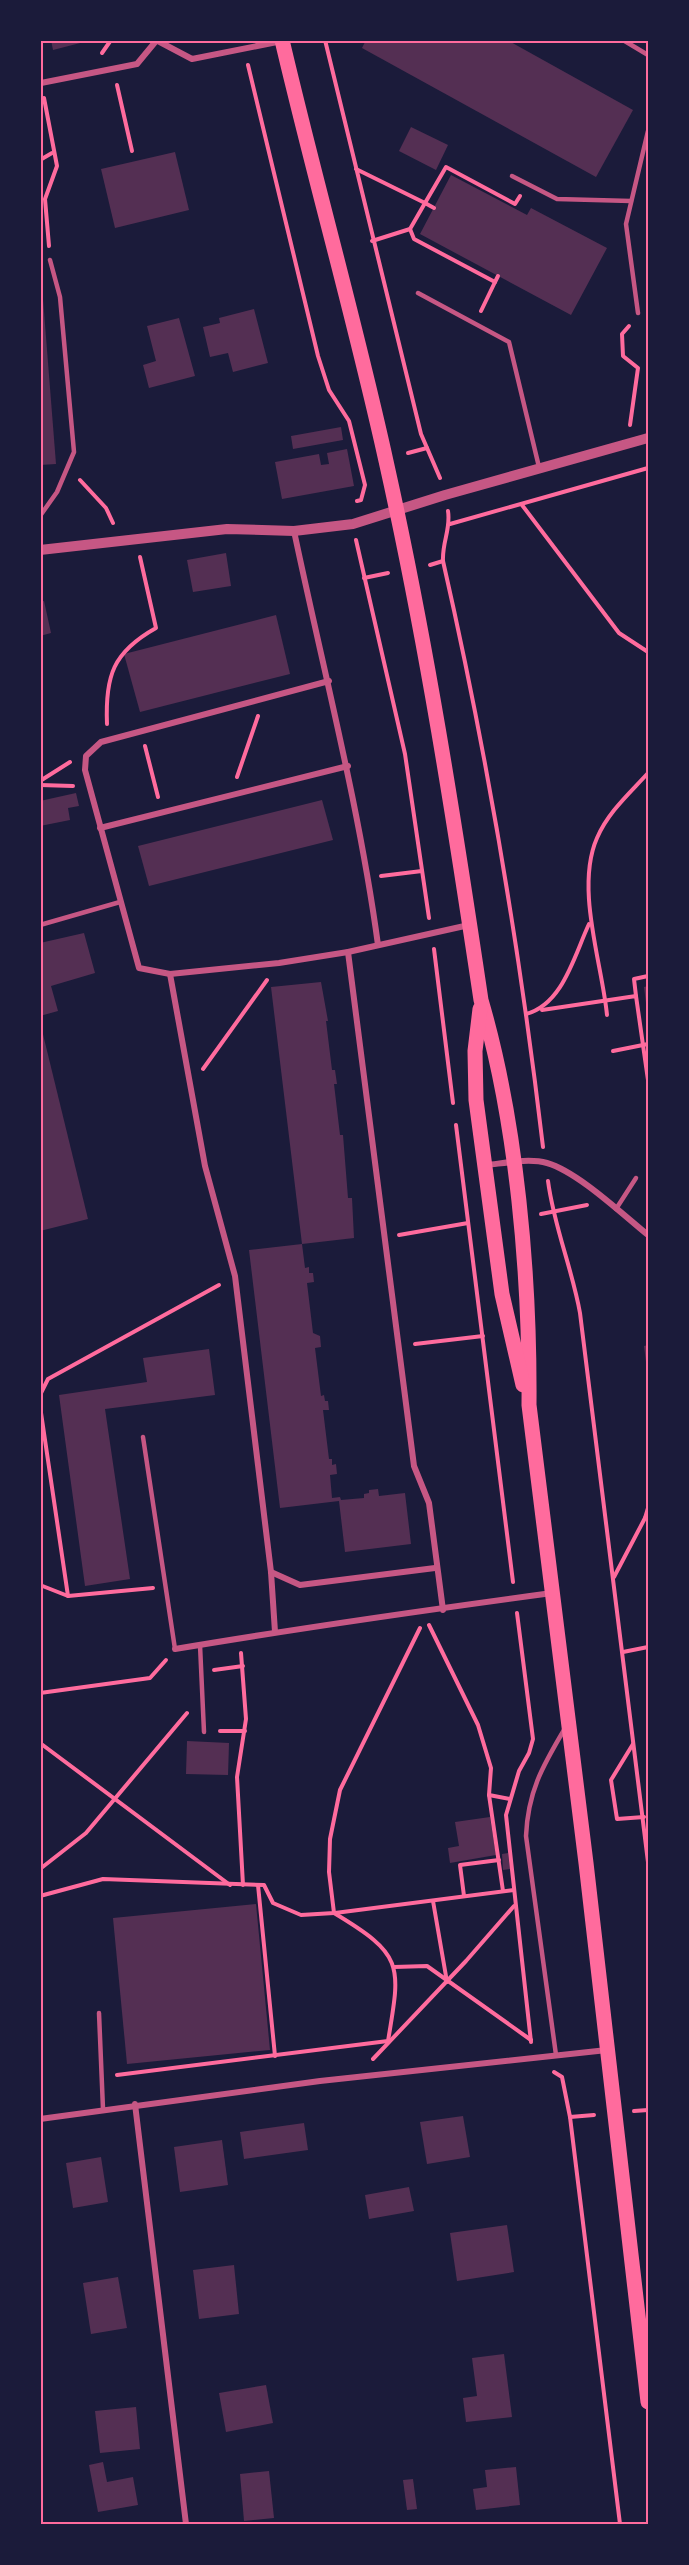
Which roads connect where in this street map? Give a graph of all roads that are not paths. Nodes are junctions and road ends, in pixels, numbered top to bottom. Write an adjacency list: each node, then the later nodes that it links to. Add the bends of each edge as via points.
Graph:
1 (623, 40): 4 (lane)
2 (156, 41): 3 (street, via 192,59); 5 (street, via 137,64)
3 (282, 41): 14 (main road)
4 (648, 55)
5 (40, 83)
6 (648, 135): 8 (lane)
7 (512, 176): 8 (lane, via 557,199)
8 (631, 201): 11 (lane, via 626,224)
9 (50, 260): 15 (lane, via 60,297 74,452 69,469)
10 (418, 293): 13 (lane, via 509,342)
11 (638, 313)
12 (648, 438): 13 (street)
13 (539, 468): 14 (street)
14 (397, 511): 16 (street, via 353,524); 23 (main road, via 433,693)
15 (40, 516)
16 (294, 531): 17 (street, via 227,529); 18 (street)
17 (40, 550)
18 (329, 681): 19 (street); 20 (street, via 100,742 86,756 84,770)
19 (348, 766): 20 (street); 24 (street)
20 (100, 828): 21 (street)
21 (120, 902): 22 (lane); 26 (street, via 138,968)
22 (40, 925)
23 (470, 925): 24 (street); 27 (main road)
24 (378, 945): 25 (street)
25 (348, 952): 26 (street); 35 (street, via 414,1466 429,1503)
26 (170, 974): 36 (street, via 205,1166 235,1276)
27 (481, 1000): 28 (main road, via 494,1046); 29 (main road, via 475,1051)
28 (512, 1163): 29 (street); 31 (street, via 545,1162); 33 (main road, via 528,1334)
29 (484, 1165): 33 (main road, via 502,1294)
30 (636, 1178): 31 (lane)
31 (616, 1209): 32 (street)
32 (648, 1235)
33 (529, 1405): 37 (main road)
34 (143, 1437): 41 (lane)
35 (435, 1568): 36 (street, via 300,1585); 38 (street)
36 (271, 1572): 39 (street)
37 (552, 1593): 38 (street); 42 (main road)
38 (442, 1610): 39 (street)
39 (275, 1632): 40 (street)
40 (200, 1645): 41 (street); 43 (lane)
41 (175, 1649)
42 (569, 1723): 45 (main road); 46 (lane, via 538,1775 527,1811 526,1836)
43 (204, 1732)
44 (99, 2013): 48 (lane)
45 (608, 2050): 46 (street); 50 (main road)
46 (556, 2055): 47 (street)
47 (135, 2104): 48 (street); 51 (street)
48 (103, 2109): 49 (street)
49 (40, 2119)
50 (648, 2402)
51 (186, 2524)

